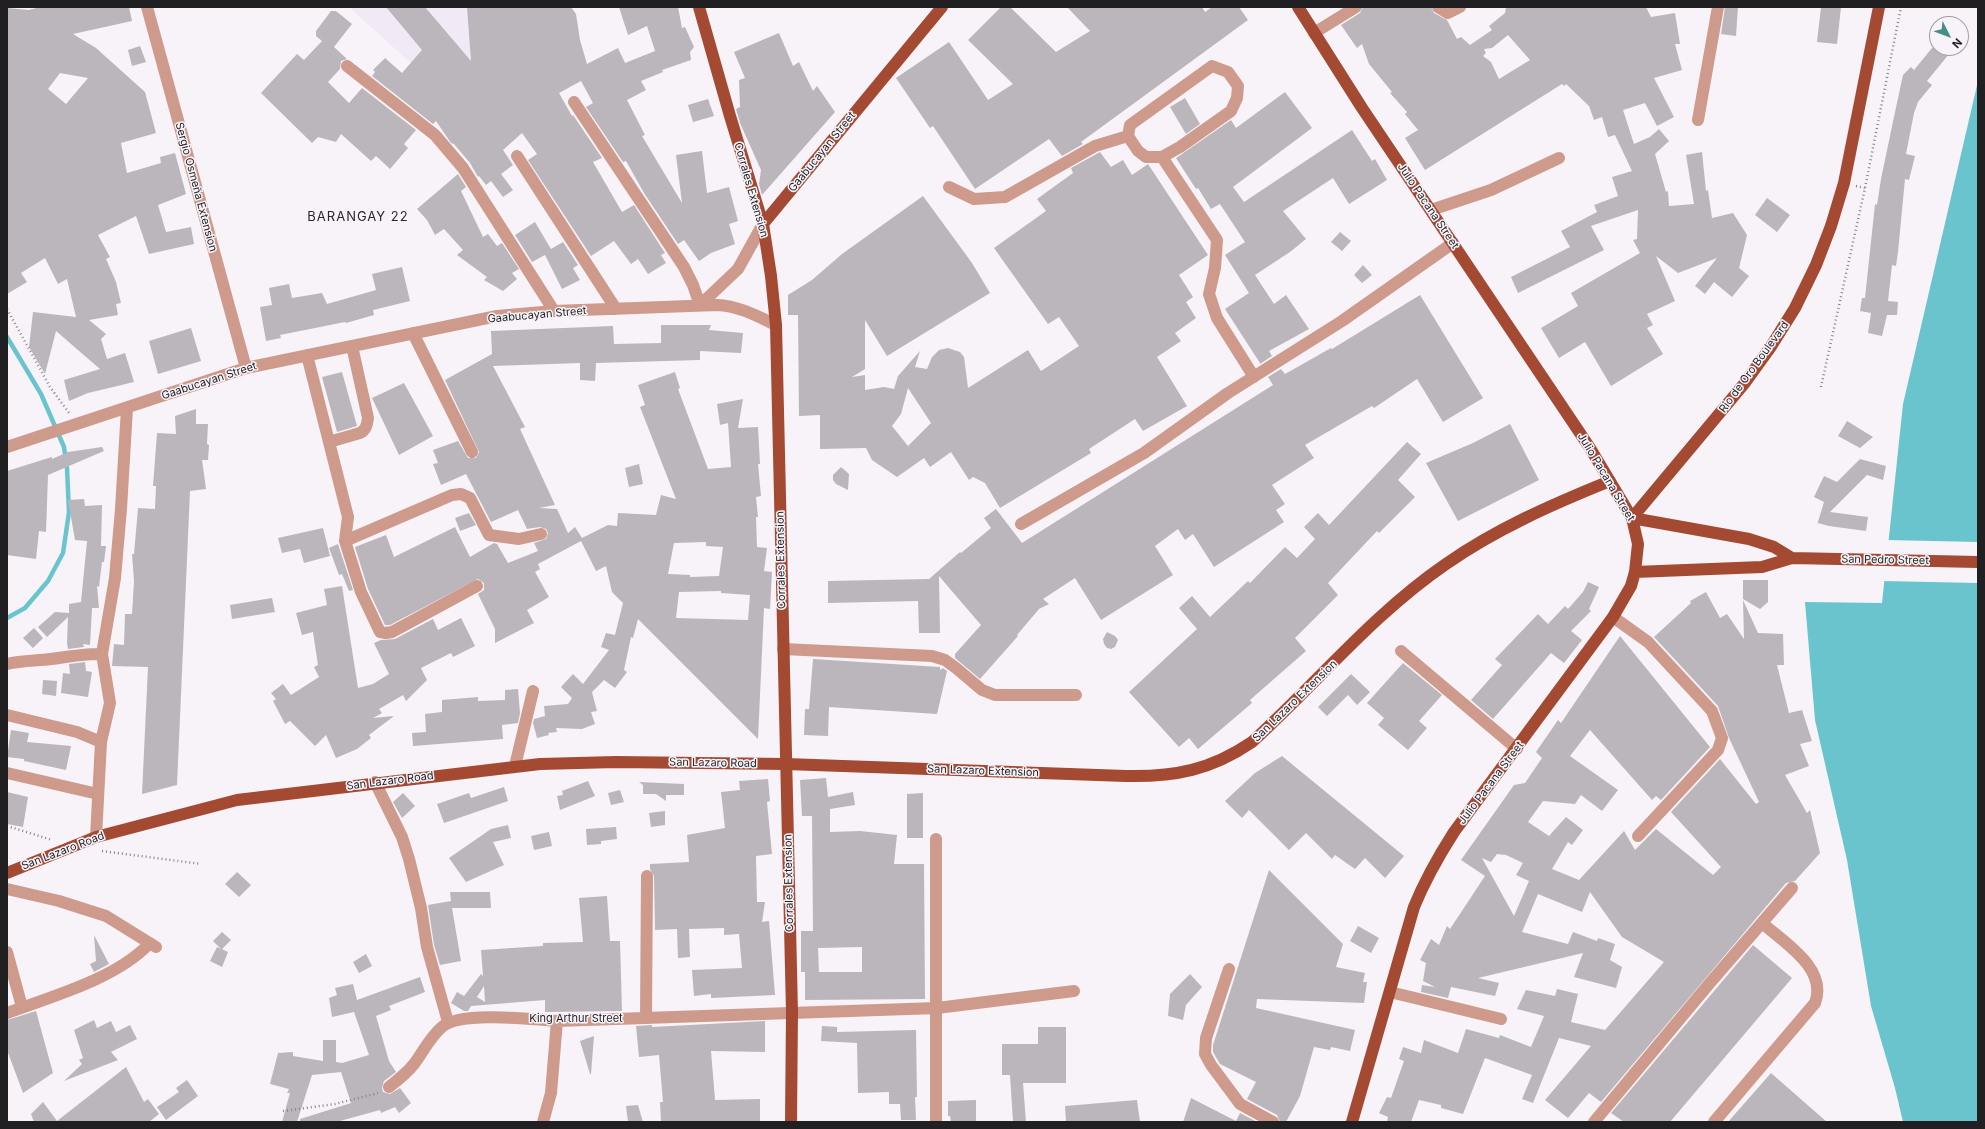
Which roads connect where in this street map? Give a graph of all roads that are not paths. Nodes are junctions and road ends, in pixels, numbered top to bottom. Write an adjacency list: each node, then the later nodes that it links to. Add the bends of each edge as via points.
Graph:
1 (147, 7): 29 (street, Sergio Osmeña Extension)
2 (699, 7): 20 (main road, Corrales Extension)
3 (942, 7): 20 (main road, Gaabucayan Street)
4 (1298, 7): 10 (main road, Julio Pacana Street)
5 (1356, 7): 10 (street)
6 (1438, 7): 7 (street, via 1448,13)
7 (1460, 7)
8 (1718, 7): 13 (street)
9 (1879, 7): 36 (main road, Rio de Oro Boulevard, via 1844,183 1831,226 1810,277 1795,308 1744,384)
10 (1314, 33): 19 (main road, Julio Pacana Street)
11 (347, 66): 24 (street, via 435,134 463,168)
12 (574, 102): 22 (street, via 684,267)
13 (1698, 120)
14 (1128, 136): 16 (street, via 1138,151 1146,157); 16 (street, via 1130,125 1212,66 1228,72 1238,86 1237,98 1231,111); 18 (street, via 1095,146 1005,198 974,199)
15 (517, 156): 23 (street)
16 (1162, 157): 30 (street, via 1217,240 1215,268 1209,294 1217,318)
17 (1559, 158): 19 (street, via 1492,190)
18 (949, 187)
19 (1431, 210): 21 (main road, Julio Pacana Street)
20 (763, 224): 22 (street, Gaabucayan Street, via 738,269); 25 (main road, Corrales Extension)
21 (1453, 243): 30 (street, via 1342,321); 35 (main road, Julio Pacana Street)
22 (700, 305): 23 (street, Gaabucayan Street); 25 (street, via 735,307)
23 (616, 309): 24 (street, Gaabucayan Street)
24 (554, 311): 26 (street, Gaabucayan Street, via 497,316)
25 (776, 325): 45 (main road, Corrales Extension)
26 (413, 334): 27 (street, Gaabucayan Street); 34 (street)
27 (352, 346): 28 (street, Gaabucayan Street); 32 (street, via 368,418 367,425 360,434)
28 (307, 355): 29 (street, Gaabucayan Street); 32 (street)
29 (246, 368): 31 (street, Gaabucayan Street)
30 (1254, 377): 37 (street, via 1144,453)
31 (127, 408): 33 (street, Gaabucayan Street); 47 (street, via 115,578)
32 (329, 442): 39 (street, via 348,517)
33 (7, 447)
34 (472, 452)
35 (1610, 481): 36 (main road, Julio Pacana Street); 54 (main road, San Lazaro Extension, via 1503,529 1444,564 1385,612 1252,742 1214,763 1173,774 1151,776)
36 (1632, 518): 40 (main road, via 1749,539); 42 (main road, Julio Pacana Street, via 1638,544)
37 (1021, 524)
38 (541, 534): 39 (street, via 519,539 489,535 470,498 461,494 452,495)
39 (345, 541): 43 (street, via 361,592 380,632 392,632)
40 (1797, 558): 41 (main road, San Pedro Street); 42 (main road, San Pedro Street, via 1762,567)
41 (1978, 562)
42 (1635, 572): 44 (main road, Julio Pacana Street, via 1631,586)
43 (477, 586)
44 (1613, 617): 53 (main road, Julio Pacana Street); 59 (street, via 1648,642 1712,711 1722,738 1718,750)
45 (783, 649): 50 (street, via 932,656 944,660 982,690 995,695); 54 (main road, Corrales Extension)
46 (1401, 651): 53 (street)
47 (102, 654): 48 (street, via 84,653); 52 (street, via 110,704)
48 (7, 664)
49 (532, 691): 55 (street)
50 (1076, 694)
51 (7, 715): 52 (street, via 76,732)
52 (101, 742): 58 (street)
53 (1517, 749): 70 (main road, Julio Pacana Street, via 1437,858 1414,907)
54 (786, 764): 55 (main road, San Lazaro Road, via 571,762); 73 (main road, Corrales Extension)
55 (515, 766): 57 (main road, San Lazaro Road)
56 (7, 773): 58 (street)
57 (375, 782): 60 (main road, San Lazaro Road, via 237,800); 78 (street, via 402,837 409,859 427,947)
58 (98, 794): 60 (street)
59 (1638, 836)
60 (96, 837): 62 (main road, San Lazaro Road)
61 (936, 839): 72 (street)
62 (7, 873)
63 (647, 876): 75 (street)
64 (1792, 888): 66 (street)
65 (7, 889): 71 (street, via 59,901 106,916 153,945 105,974)
66 (1762, 923): 85 (street); 86 (street, via 1808,964 1817,982 1818,994 1815,1003)
67 (7, 952): 71 (street)
68 (1228, 969): 83 (street, via 1206,1038 1205,1054 1240,1104)
69 (1074, 991): 72 (street, King Arthur Street)
70 (1390, 992): 76 (street); 84 (main road, Julio Pacana Street)
71 (22, 1008): 74 (street)
72 (937, 1008): 73 (street, King Arthur Street); 82 (street)
73 (792, 1012): 75 (street, King Arthur Street); 81 (main road, Corrales Extension)
74 (7, 1013)
75 (646, 1018): 77 (street, King Arthur Street)
76 (1501, 1019)
77 (557, 1020): 78 (street, King Arthur Street, via 492,1018); 80 (street, via 551,1093)
78 (448, 1022): 79 (street, via 408,1071)
79 (389, 1087)
80 (543, 1122)
81 (791, 1122)
82 (936, 1122)
83 (1273, 1122)
84 (1352, 1122)
85 (1594, 1122)
86 (1714, 1122)

